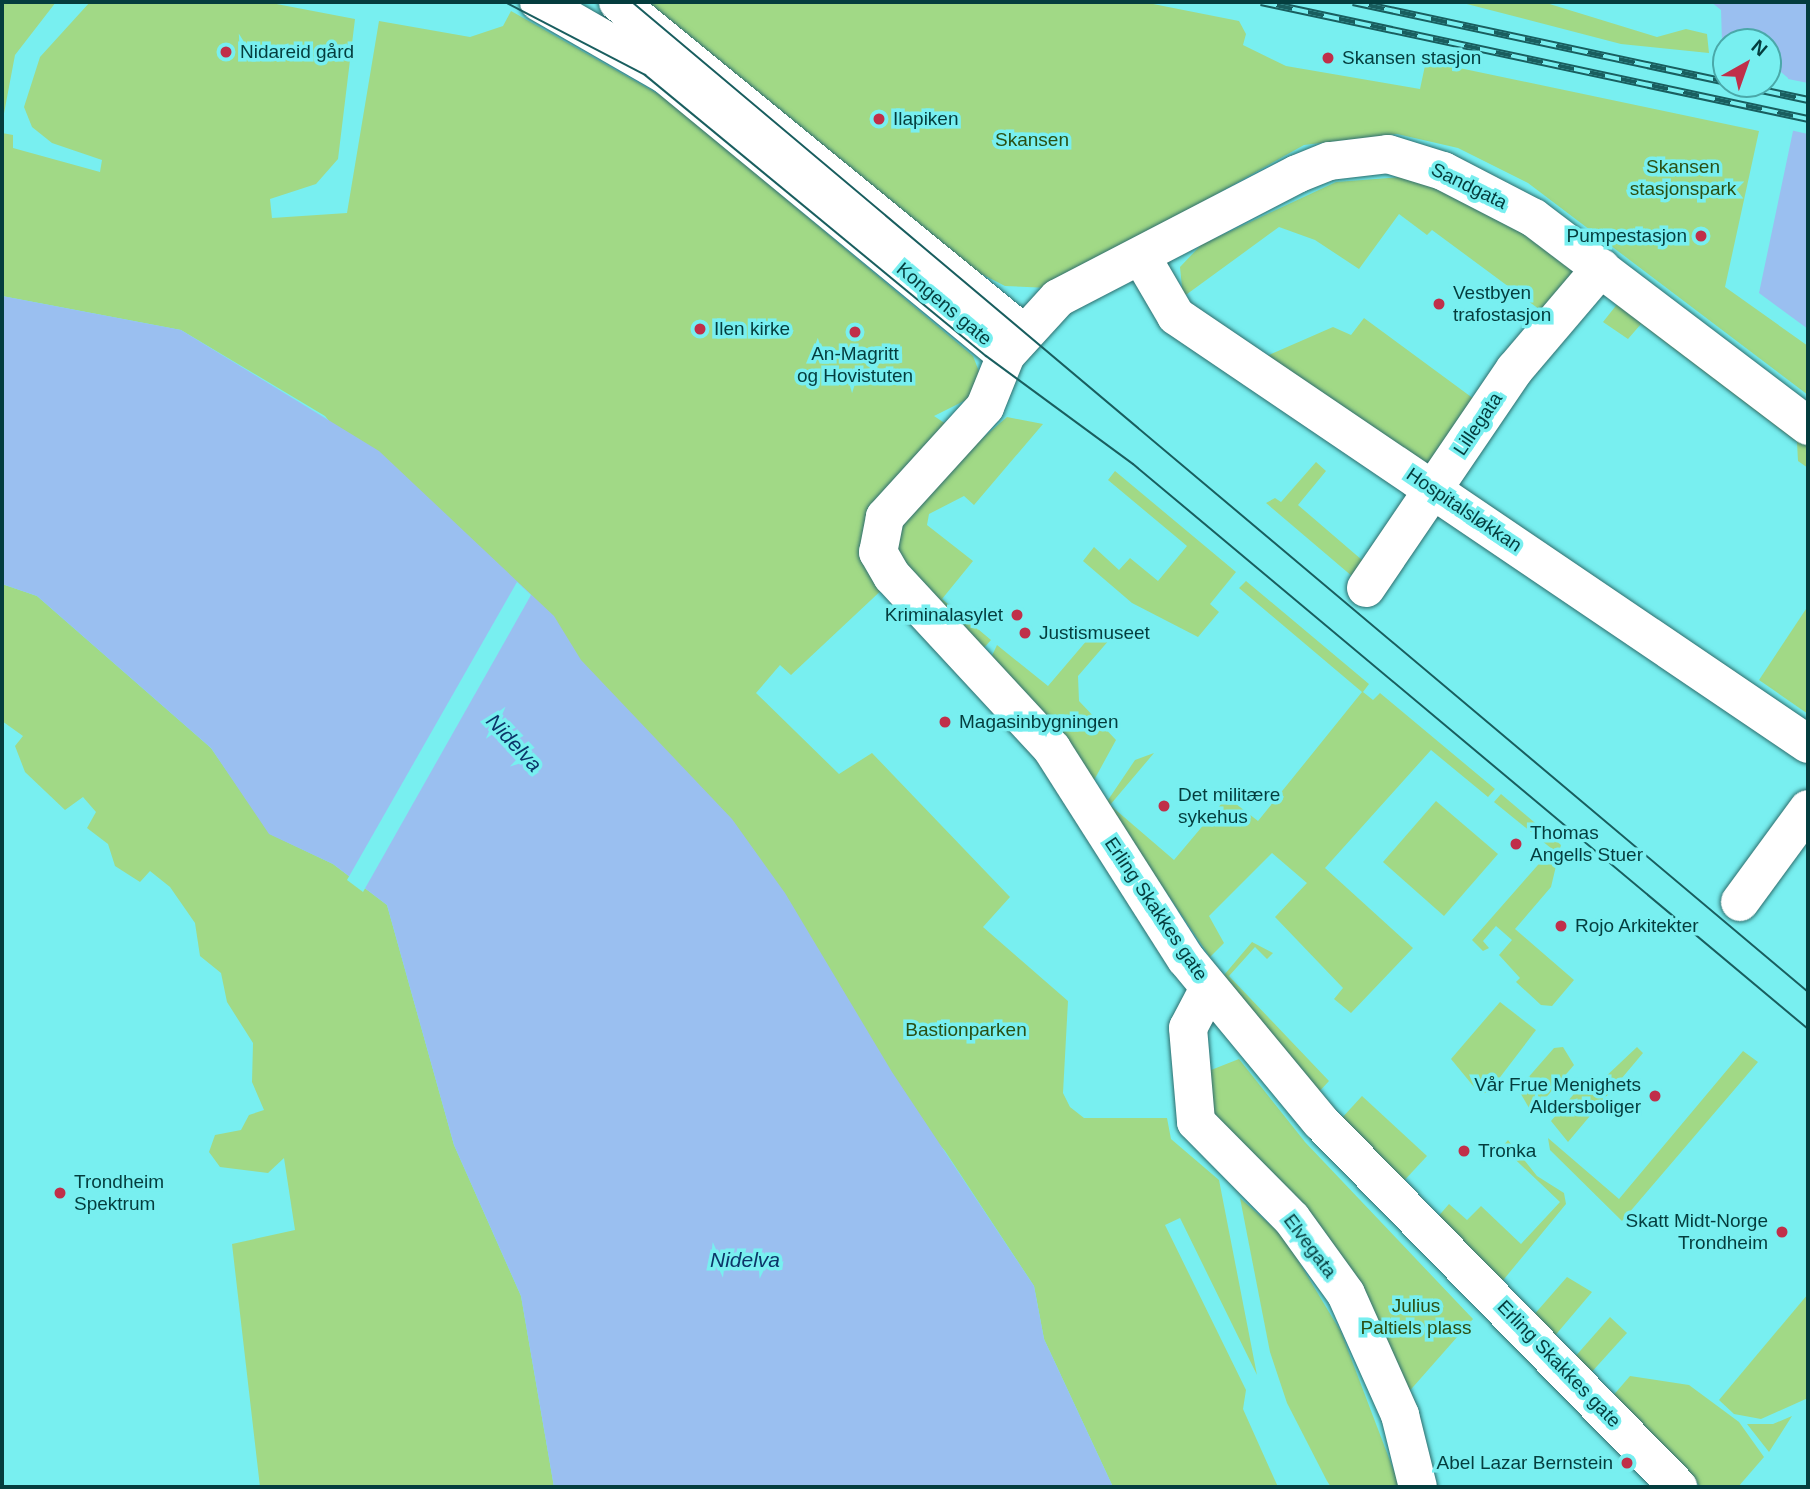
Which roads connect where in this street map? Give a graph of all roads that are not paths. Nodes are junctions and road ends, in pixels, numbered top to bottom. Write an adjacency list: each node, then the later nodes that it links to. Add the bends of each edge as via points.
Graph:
1 (539, 2): 5 (street, Kongens gate, via 666,75)
2 (618, 2): 5 (street, Kongens gate)
3 (1601, 268): 4 (street, Sandgata, via 1534,218 1443,171 1388,154 1329,161 1297,174); 6 (street, Sandgata); 7 (street, Lillegata, via 1516,369)
4 (1149, 270): 5 (street, Sandgata, via 1058,298); 7 (street, Hospitalsløkkan, via 1176,316)
5 (1015, 344): 12 (street, Erling Skakkes gate, via 985,407 885,517 878,552 892,576 1052,748)
6 (1808, 426)
7 (1435, 490): 8 (street, Lillegata); 9 (street, Hospitalsløkkan)
8 (1366, 588)
9 (1808, 744)
10 (1808, 809): 11 (street)
11 (1740, 902)
12 (1209, 988): 13 (street, Elvegata, via 1188,1028 1196,1122 1292,1219 1346,1294 1400,1415); 14 (street, Erling Skakkes gate, via 1321,1122)
13 (1418, 1487)
14 (1678, 1487)

